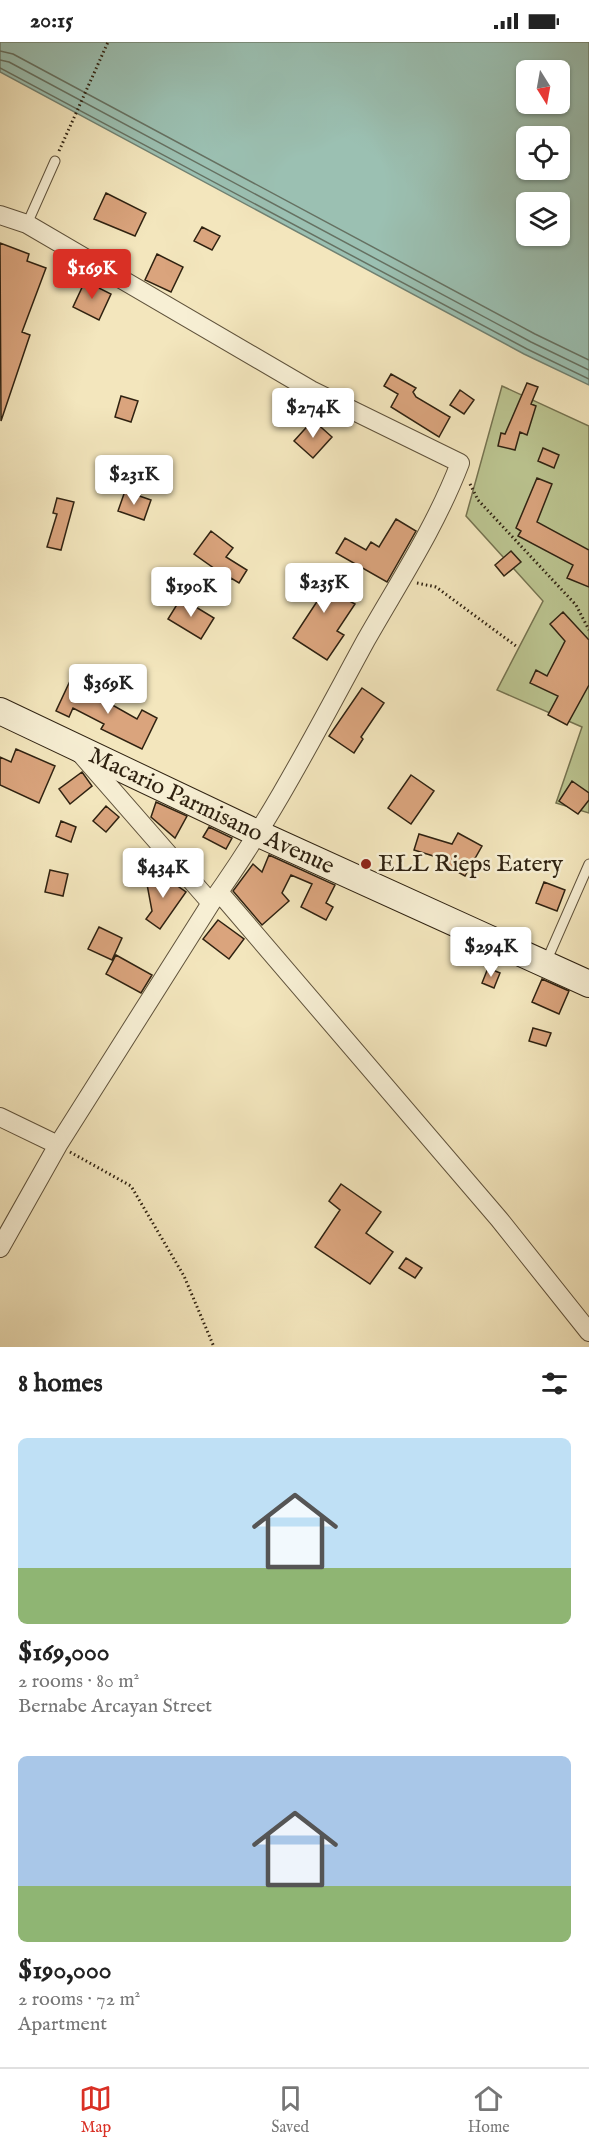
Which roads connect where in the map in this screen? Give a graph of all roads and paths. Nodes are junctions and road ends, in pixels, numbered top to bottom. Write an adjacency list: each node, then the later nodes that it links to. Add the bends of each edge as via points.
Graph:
1 (108, 42): 2 (path)
2 (55, 161): 4 (lane)
3 (1, 219): 4 (street)
4 (27, 224): 5 (street, via 311,390)
5 (460, 463): 6 (street, via 442,509); 7 (path, via 478,500 576,605)
6 (400, 579): 8 (path, via 436,587); 11 (street)
7 (589, 630)
8 (516, 646)
9 (0, 711): 10 (street, Macario Parmisano Avenue)
10 (76, 749): 11 (street, Macario Parmisano Avenue); 13 (street)
11 (260, 834): 13 (street); 14 (street, Macario Parmisano Avenue)
12 (589, 864): 14 (lane)
13 (215, 897): 17 (street); 19 (street, via 499,1219)
14 (545, 964): 15 (street, Macario Parmisano Avenue)
15 (589, 984)
16 (0, 1117): 17 (street)
17 (58, 1145): 18 (street); 20 (path, via 131,1186 184,1276)
18 (0, 1248)
19 (589, 1332)
20 (214, 1347)

